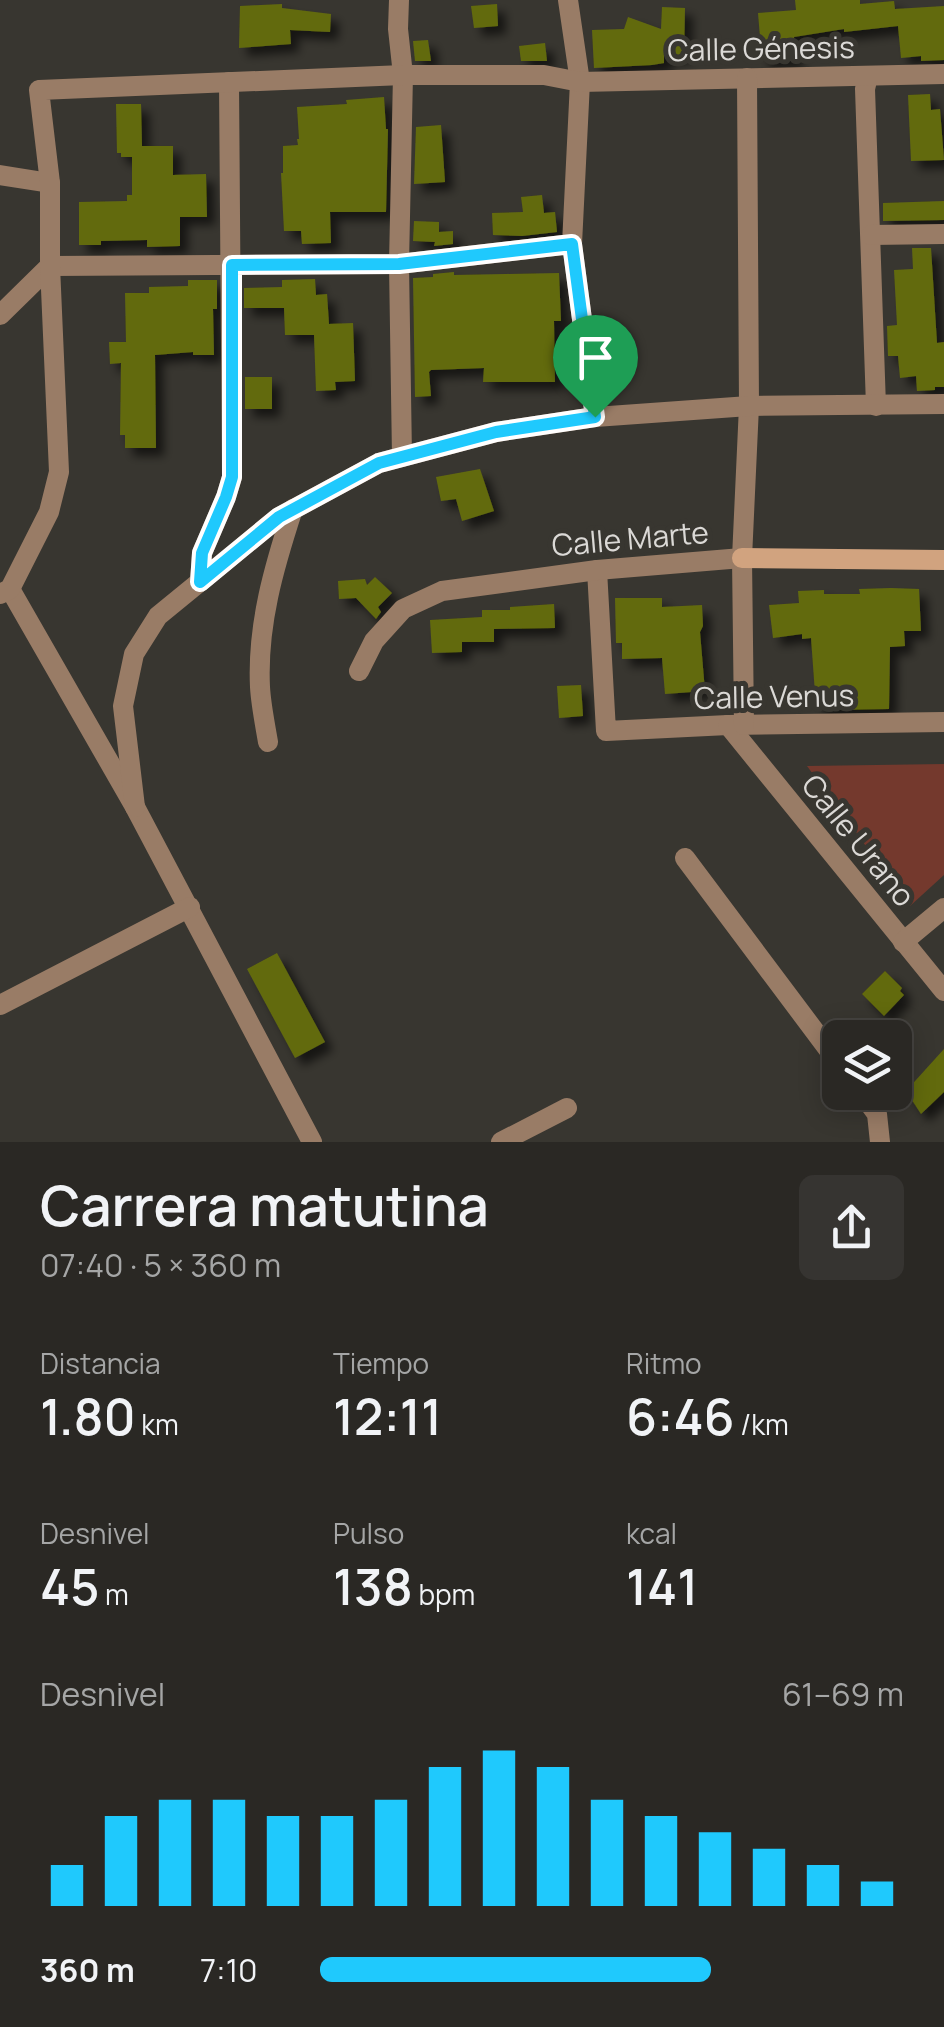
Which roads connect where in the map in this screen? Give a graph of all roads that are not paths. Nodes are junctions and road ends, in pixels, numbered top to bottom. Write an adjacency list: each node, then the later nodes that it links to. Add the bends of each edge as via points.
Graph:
1 (399, 0): 3 (street)
2 (568, 0): 8 (street)
3 (404, 74): 7 (street, Calle Génesis); 8 (street, Calle Génesis); 14 (street)
4 (944, 74): 5 (street, Calle Génesis)
5 (868, 76): 6 (street, Calle Génesis); 12 (street)
6 (747, 78): 8 (street, Calle Génesis); 19 (street)
7 (229, 82): 10 (street, Calle Génesis, via 40,90); 15 (street)
8 (580, 82): 13 (street)
9 (0, 175): 10 (street)
10 (50, 183): 16 (street)
11 (944, 234): 12 (street)
12 (870, 235): 20 (street)
13 (572, 244): 14 (street); 21 (street)
14 (399, 264): 15 (street); 22 (street)
15 (232, 265): 16 (street); 27 (street, via 232,477 202,553)
16 (50, 266): 17 (street); 28 (street, via 59,472 49,512)
17 (0, 315)
18 (944, 404): 20 (street)
19 (749, 406): 20 (street); 21 (street); 24 (street)
20 (876, 406)
21 (595, 417): 22 (street, via 496,432)
22 (402, 457): 23 (street)
23 (293, 509): 27 (street); 32 (street, via 262,636)
24 (742, 558): 25 (street, Calle Marte); 26 (street, Calle Marte); 31 (street)
25 (944, 560)
26 (597, 570): 29 (street, Calle Marte, via 442,591 403,609); 31 (street, Calle Venus, via 606,732)
27 (200, 582): 33 (street, via 158,616 134,654 122,706)
28 (5, 592): 33 (street)
29 (359, 671)
30 (944, 722): 31 (street, Calle Venus)
31 (736, 725): 37 (street, Calle Urano)
32 (268, 742)
33 (136, 807): 35 (street)
34 (685, 858): 40 (street)
35 (190, 907): 39 (street); 43 (street)
36 (944, 908): 37 (street)
37 (904, 942): 38 (street, Calle Urano)
38 (944, 991)
39 (0, 1005)
40 (822, 1041)
41 (567, 1108): 44 (street)
42 (874, 1110): 45 (street)
43 (312, 1142)
44 (501, 1142)
45 (880, 1142)

